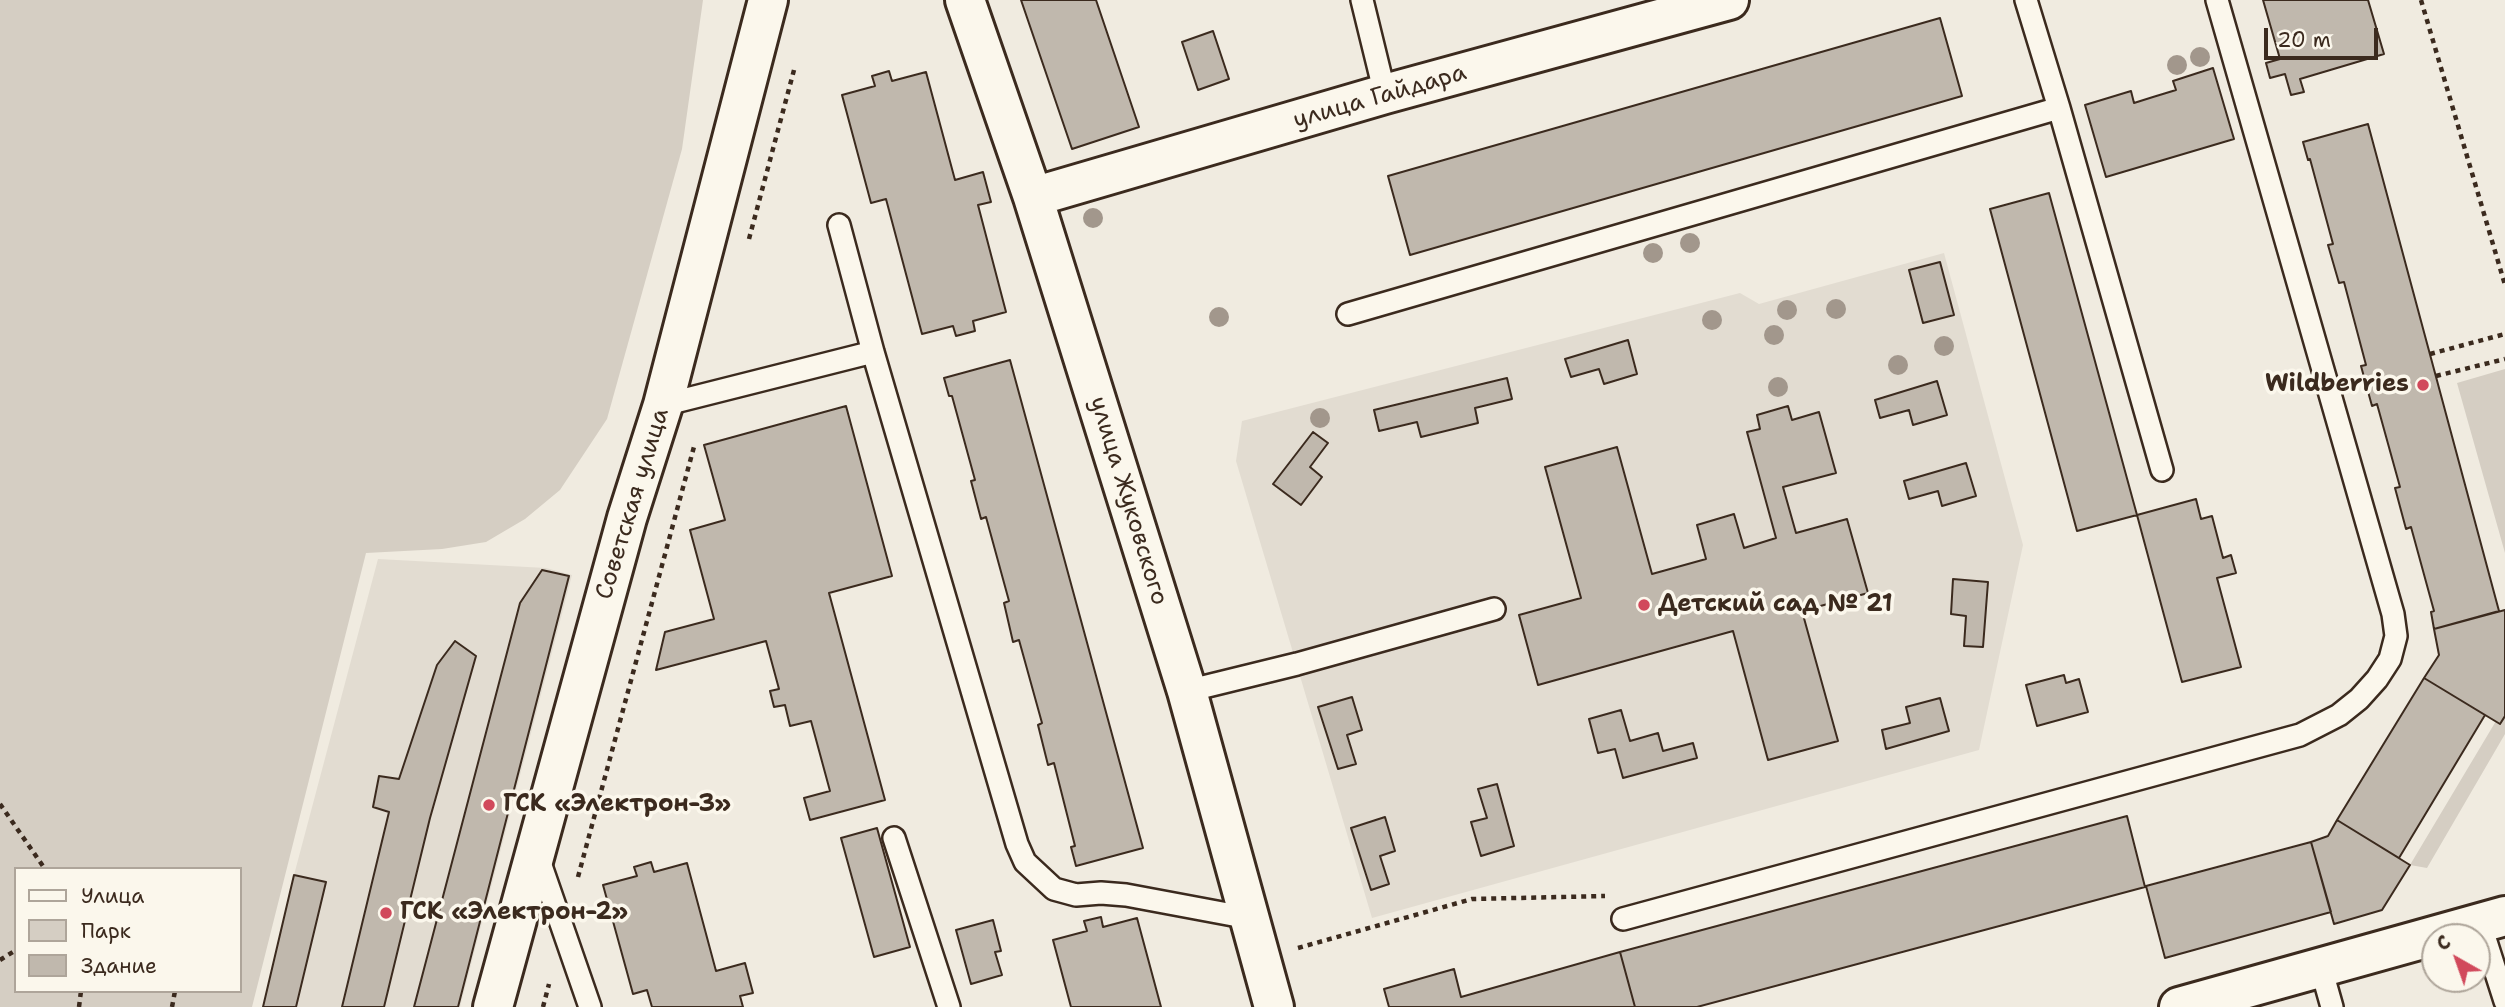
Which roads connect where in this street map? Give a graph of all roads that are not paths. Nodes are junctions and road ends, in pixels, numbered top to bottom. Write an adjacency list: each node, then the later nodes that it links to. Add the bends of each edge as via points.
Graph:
1 (965, 0): 9 (street, улица Жуковского)
2 (1362, 0): 7 (lane)
3 (1729, 0): 7 (street, улица Гайдара)
4 (2026, 0): 8 (lane)
5 (2217, 0): 20 (lane, via 2393,614 2396,636 2390,659 2359,699 2300,735)
6 (772, 6): 13 (street, Советская улица)
7 (1385, 94): 9 (street, улица Гайдара)
8 (2059, 108): 11 (lane); 14 (lane)
9 (1032, 197): 16 (street, улица Жуковского)
10 (839, 225): 12 (lane)
11 (1348, 314)
12 (873, 352): 13 (lane); 19 (lane, via 1025,862 1054,889 1076,895 1126,895)
13 (663, 405): 18 (street, Советская улица)
14 (2162, 470)
15 (1494, 610): 16 (lane)
16 (1187, 691): 19 (street, улица Жуковского)
17 (894, 838): 24 (lane)
18 (535, 847): 25 (street, Советская улица); 26 (lane)
19 (1249, 918): 27 (street, улица Жуковского)
20 (1623, 919)
21 (2492, 919): 22 (street); 23 (lane)
22 (2321, 968): 28 (street); 29 (lane)
23 (2505, 1001)
24 (941, 1005)
25 (492, 1007)
26 (590, 1007)
27 (1274, 1007)
28 (2179, 1007)
29 (2332, 1007)

